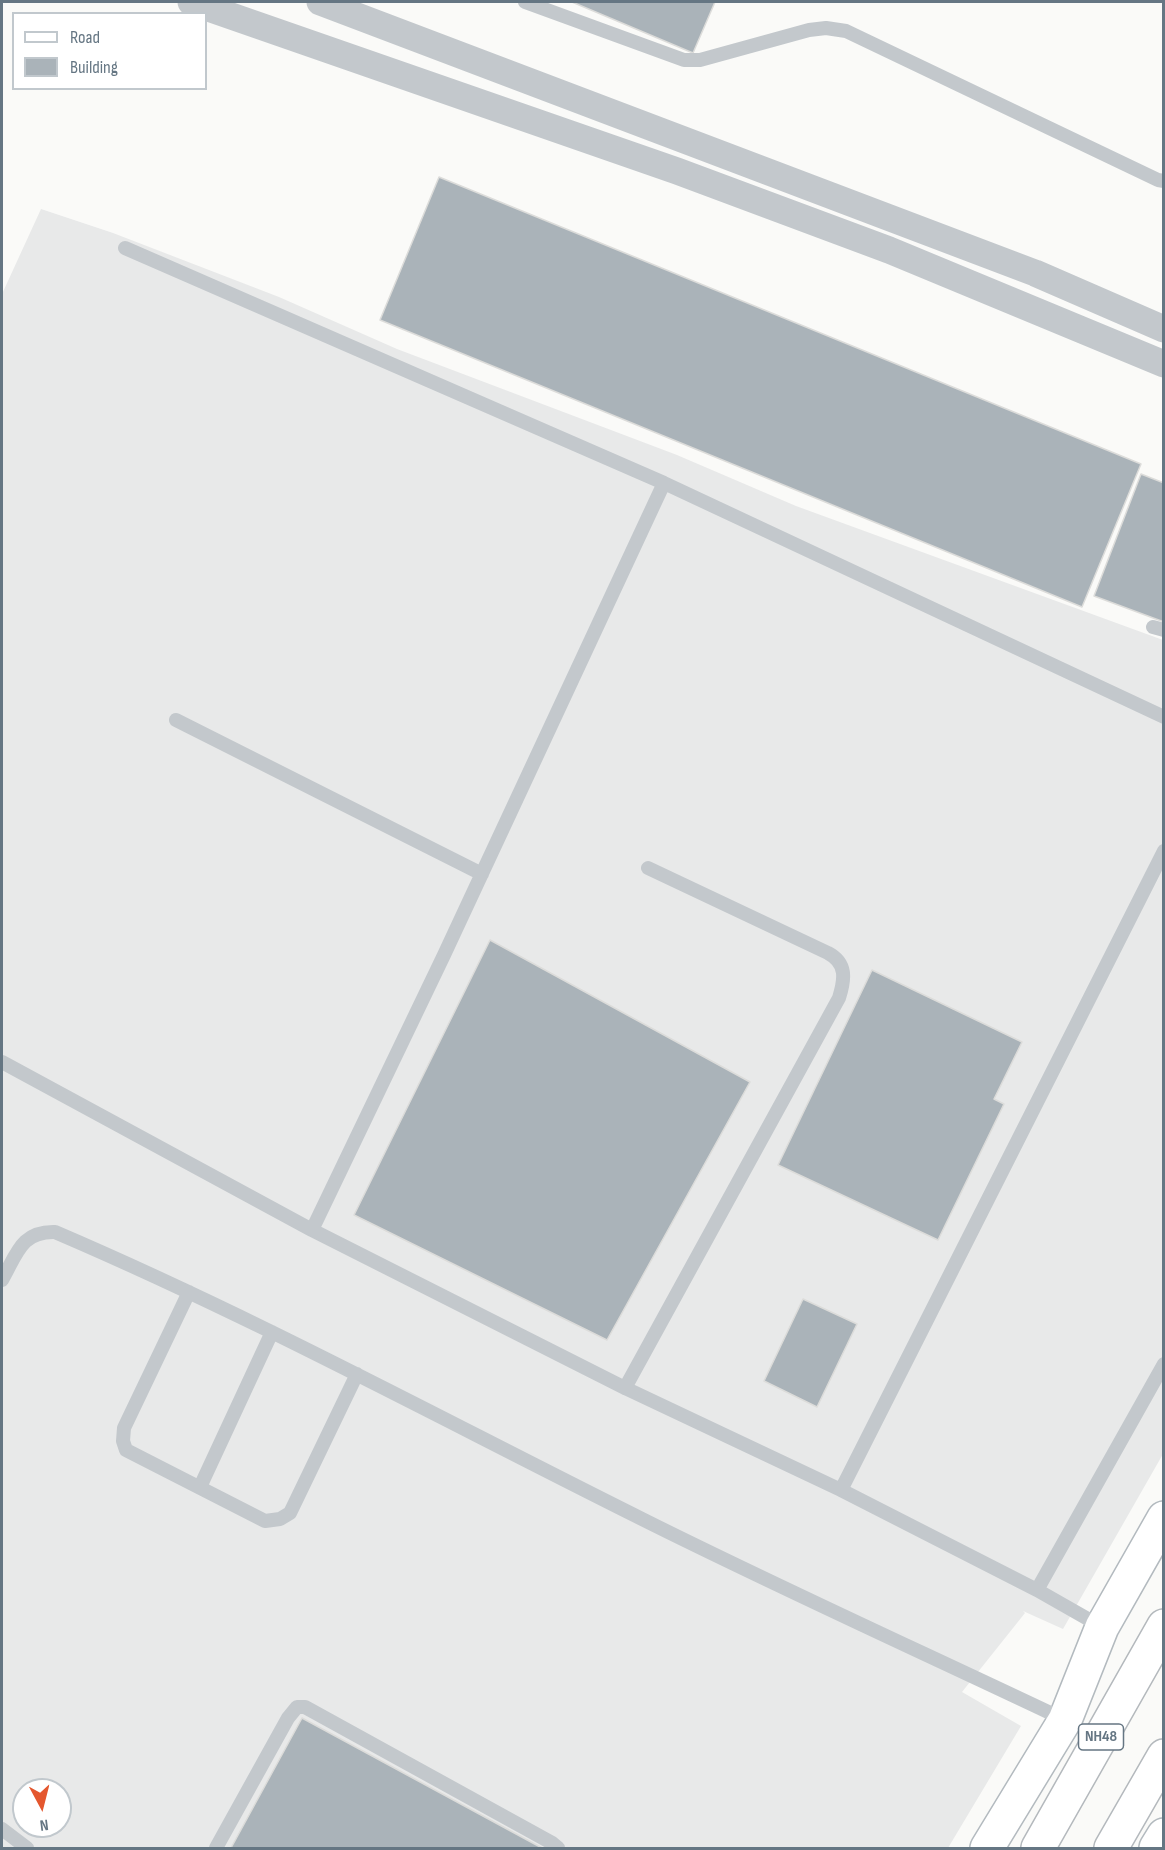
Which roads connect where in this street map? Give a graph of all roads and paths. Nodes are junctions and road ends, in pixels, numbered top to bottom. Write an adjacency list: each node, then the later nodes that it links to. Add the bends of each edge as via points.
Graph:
1 (191, 2): 7 (street, via 688,175 889,250)
2 (320, 2): 6 (street, via 1035,273)
3 (525, 2): 4 (lane, via 684,60 700,60 809,30 846,31)
4 (1164, 181)
5 (125, 248): 8 (lane)
6 (1164, 329)
7 (1164, 364)
8 (664, 483): 9 (lane); 13 (lane)
9 (1164, 717)
10 (176, 720): 13 (lane)
11 (1164, 851): 23 (lane)
12 (648, 868): 21 (lane, via 828,952 842,966 844,975 839,998)
13 (482, 874): 15 (lane)
14 (2, 1062): 15 (lane)
15 (312, 1230): 21 (lane)
16 (2, 1280): 17 (lane, via 26,1239 33,1234 55,1232)
17 (189, 1292): 18 (lane); 22 (lane, via 124,1428 123,1441 126,1450)
18 (272, 1332): 20 (lane); 22 (lane)
19 (1164, 1364): 25 (lane)
20 (357, 1374): 22 (lane, via 290,1513 265,1521); 28 (lane, via 644,1520)
21 (625, 1388): 23 (lane)
22 (200, 1488)
23 (841, 1490): 25 (lane)
24 (1164, 1518): 27 (main road)
25 (1037, 1590): 27 (lane)
26 (1164, 1626): 36 (main road, NH48)
27 (1102, 1627): 28 (main road)
28 (1065, 1720): 35 (main road)
29 (1164, 1756): 37 (main road)
30 (2, 1829): 32 (lane)
31 (1164, 1834): 38 (main road)
32 (27, 1848)
33 (216, 1848): 34 (lane, via 288,1718 297,1707 305,1707)
34 (558, 1848)
35 (987, 1848)
36 (1038, 1848)
37 (1111, 1848)
38 (1156, 1848)

